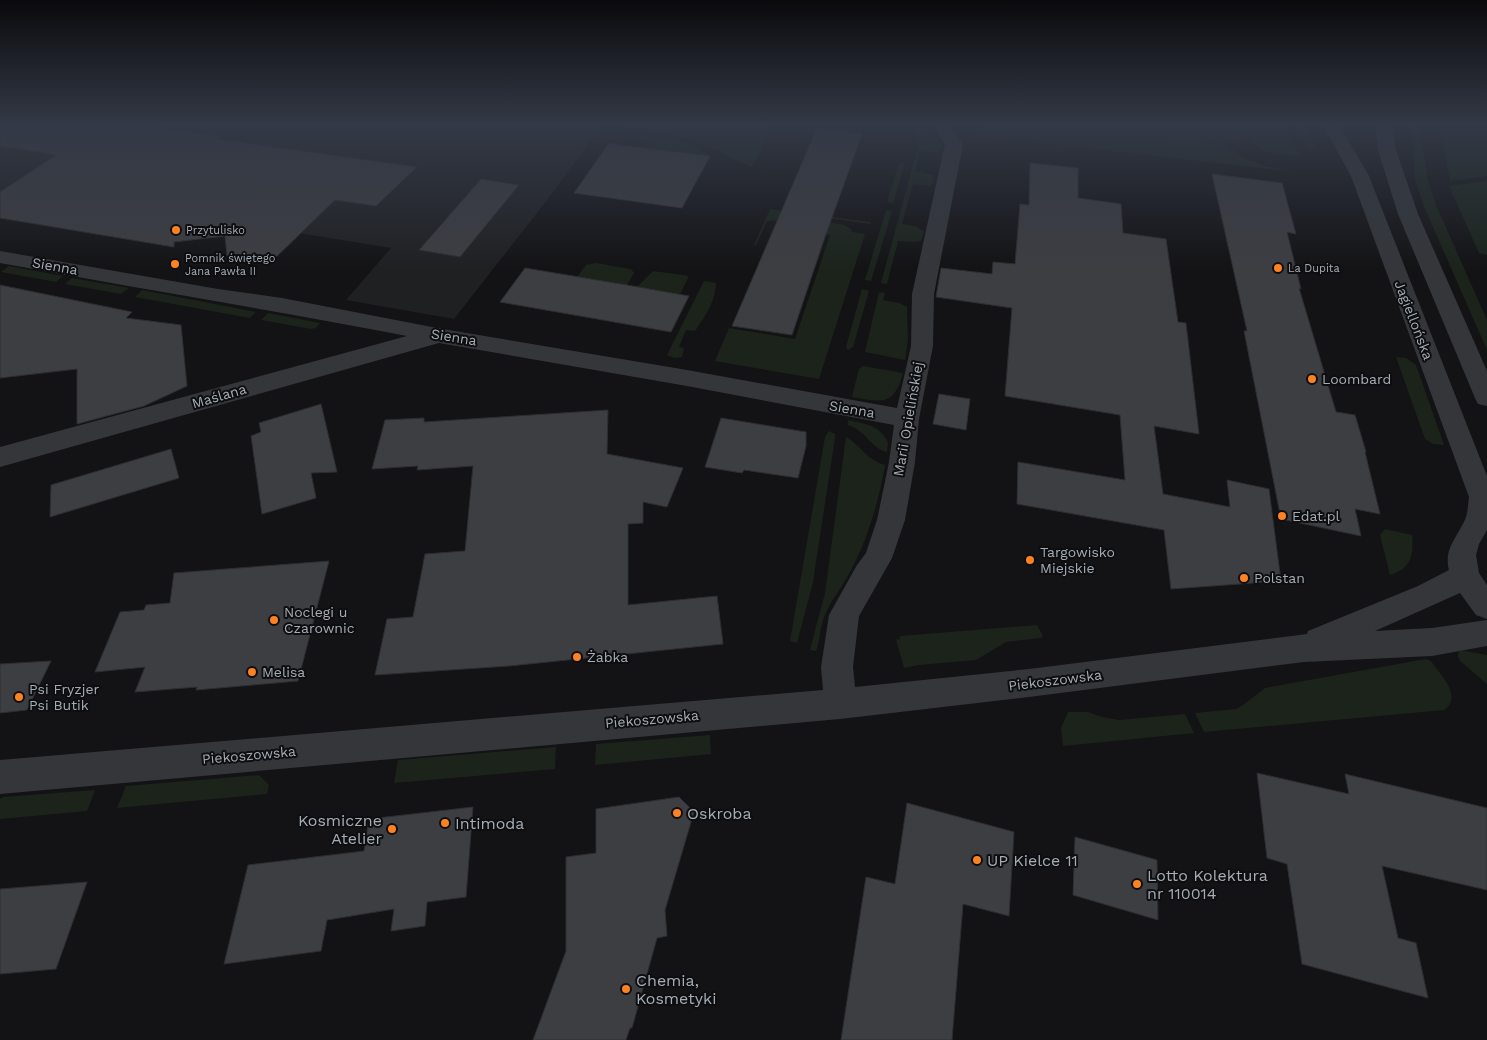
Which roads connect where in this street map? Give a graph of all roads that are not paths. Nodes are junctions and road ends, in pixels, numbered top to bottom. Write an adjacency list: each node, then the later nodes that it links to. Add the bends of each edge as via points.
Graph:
1 (948, 174): 7 (street, Marii Opielińskiej, via 923,294 922,346)
2 (1359, 174): 9 (street, Jagiellońska, via 1482,497)
3 (1394, 174): 6 (street, via 1408,214)
4 (0, 257): 5 (street, Sienna)
5 (437, 335): 7 (street, Sienna); 8 (street, Maślana)
6 (1487, 398)
7 (907, 419): 14 (street, Marii Opielińskiej, via 902,462 884,545 844,615 837,667)
8 (0, 457)
9 (1483, 519): 10 (street, via 1463,546 1461,558)
10 (1465, 576): 11 (street); 13 (street, Piekoszowska)
11 (1487, 606)
12 (1487, 633): 13 (street, Piekoszowska, via 1432,642)
13 (1304, 648): 14 (street, Piekoszowska, via 1029,684)
14 (840, 704): 15 (street, Piekoszowska)
15 (0, 777)

